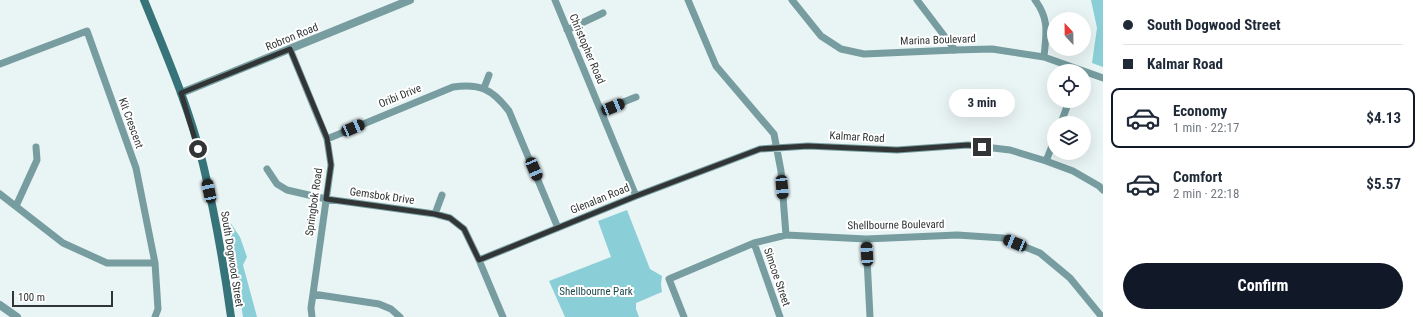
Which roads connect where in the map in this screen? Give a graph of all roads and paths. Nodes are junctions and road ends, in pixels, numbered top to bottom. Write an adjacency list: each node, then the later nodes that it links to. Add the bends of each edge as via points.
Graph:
1 (144, 0): 19 (main road, South Dogwood Street)
2 (410, 0): 10 (street, Robron Road)
3 (555, 0): 9 (street, Christopher Road)
4 (688, 0): 24 (street, via 716,66 774,134)
5 (792, 0): 11 (street, Marina Boulevard, via 821,36 841,49 864,54)
6 (917, 0): 11 (street)
7 (1035, 0): 12 (street, via 1047,25)
8 (603, 13): 9 (street)
9 (567, 30): 21 (street, Christopher Road)
10 (290, 49): 19 (street, Robron Road); 22 (street, Springbok Road)
11 (956, 50): 12 (street, Marina Boulevard, via 992,49)
12 (1044, 57): 14 (street, Marina Boulevard)
13 (0, 64): 39 (street, Kit Crescent, via 87,31 136,168)
14 (1064, 64)
15 (1091, 74): 17 (street, Marina Boulevard)
16 (489, 75): 18 (street)
17 (1103, 78)
18 (484, 88): 22 (street, Oribi Drive, via 468,85 453,87); 34 (street, Oribi Drive, via 499,98 509,111)
19 (181, 93): 44 (main road, South Dogwood Street, via 203,162)
20 (636, 97): 21 (street)
21 (601, 111): 30 (street, Christopher Road)
22 (327, 138): 31 (street, Springbok Road, via 331,165)
23 (36, 147): 32 (street, via 37,160)
24 (776, 148): 25 (street, Kalmar Road, via 808,146 897,150 968,145 1010,150); 30 (street, Glenalan Road, via 760,149); 35 (street, via 781,172)
25 (1046, 161): 27 (street, Kalmar Road, via 1073,171)
26 (267, 169): 31 (street, Gemsbok Drive, via 277,184 286,190)
27 (1103, 190)
28 (0, 194): 32 (street)
29 (442, 195): 33 (street)
30 (636, 196): 34 (street, Glenalan Road)
31 (326, 199): 33 (street, Gemsbok Drive); 40 (street, Springbok Road)
32 (16, 206): 39 (street, via 63,243 107,263)
33 (435, 214): 38 (street, Gemsbok Drive, via 450,218 464,229)
34 (558, 228): 38 (street, Glenalan Road)
35 (786, 235): 36 (street, Shellbourne Boulevard); 37 (street, Shellbourne Boulevard)
36 (866, 239): 50 (street); 51 (street, Shellbourne Boulevard, via 957,235 1003,238 1040,253 1070,278)
37 (754, 243): 48 (street, Shellbourne Boulevard, via 669,279); 49 (street, Simcoe Street)
38 (479, 260): 47 (street, Gemsbok Drive)
39 (155, 263): 43 (street, Kit Crescent, via 158,309)
40 (313, 294): 45 (street, Springbok Road); 46 (street, via 379,304 391,309)
41 (0, 304): 42 (street)
42 (17, 317)
43 (155, 317)
44 (231, 317)
45 (312, 317)
46 (400, 317)
47 (503, 317)
48 (684, 317)
49 (780, 317)
50 (870, 317)
51 (1102, 317)

